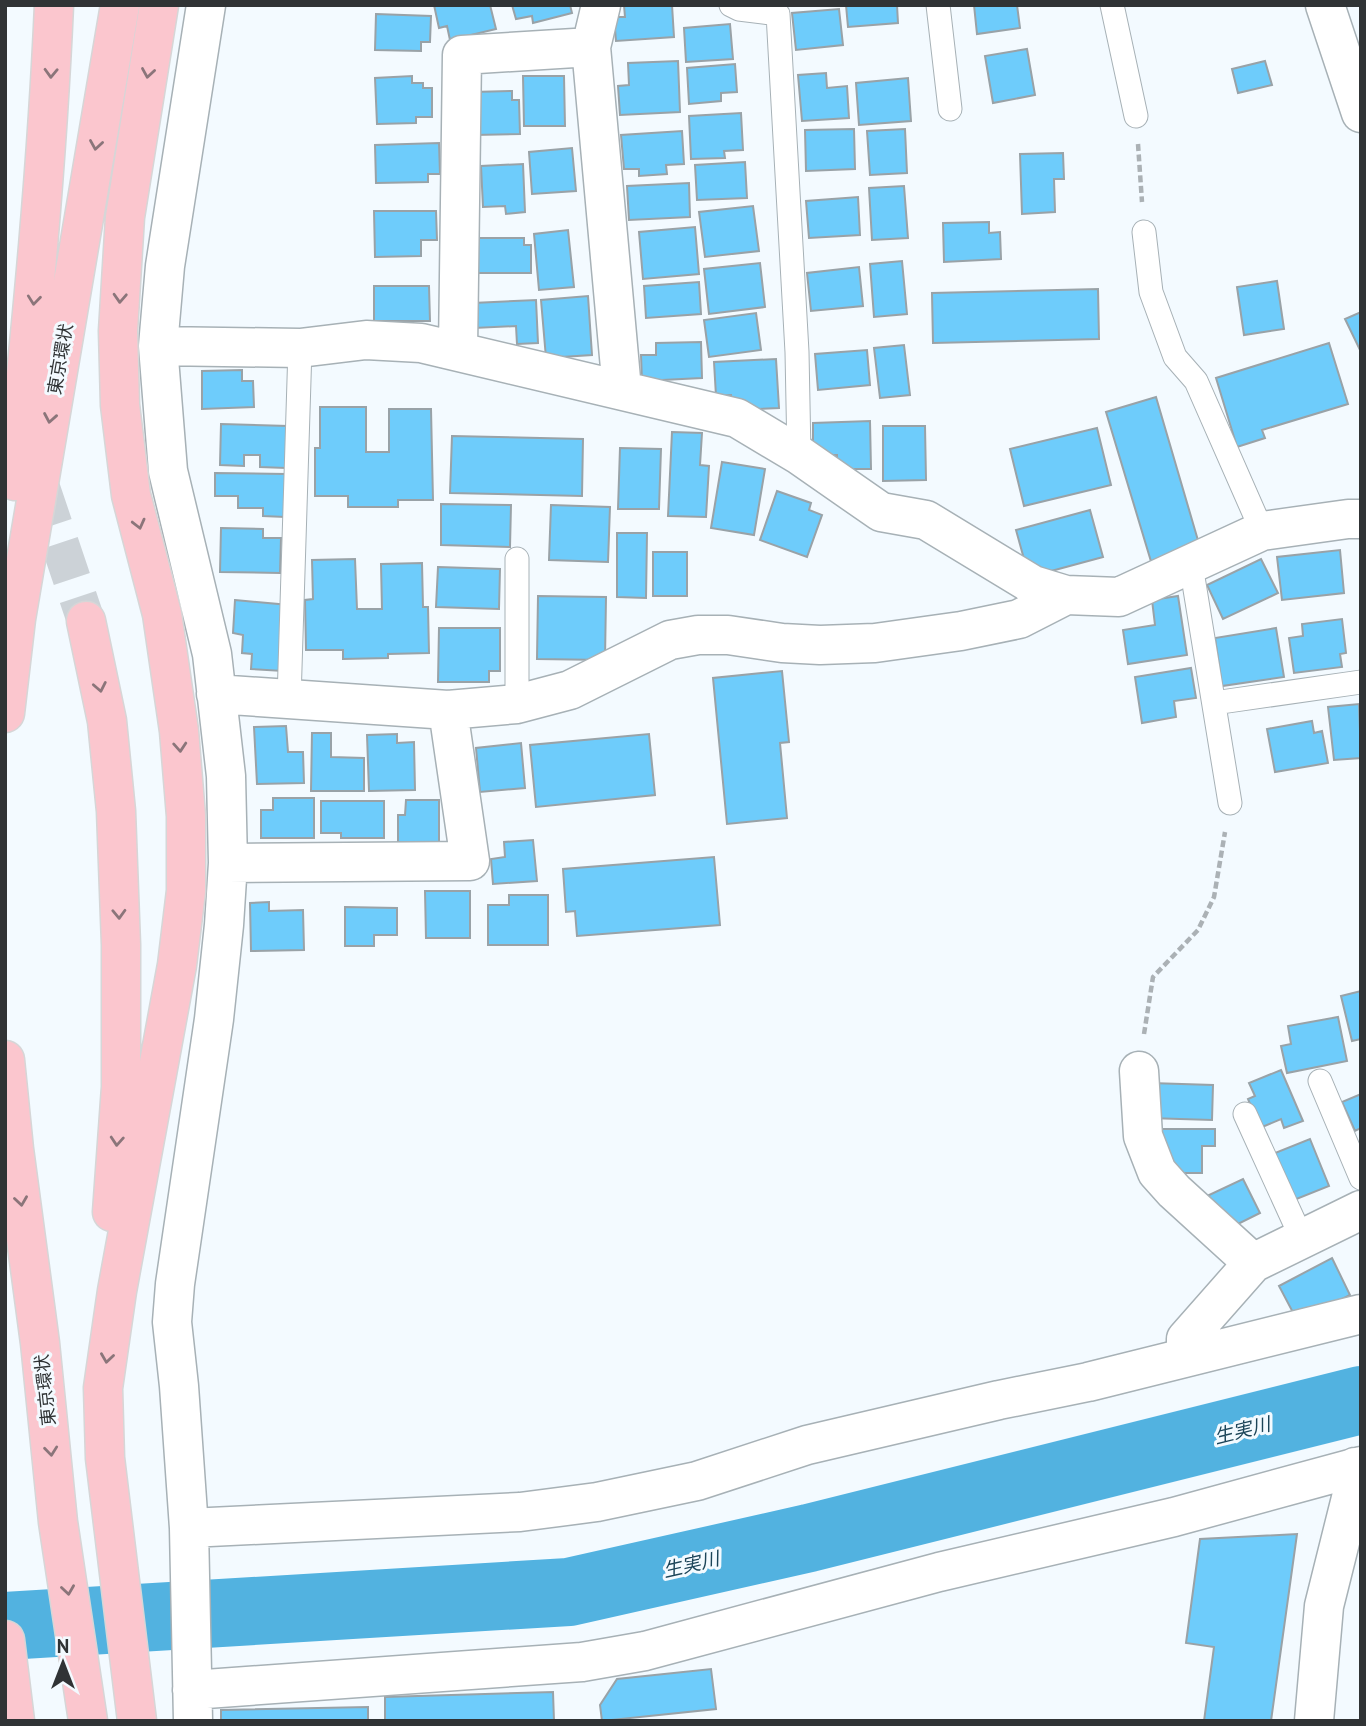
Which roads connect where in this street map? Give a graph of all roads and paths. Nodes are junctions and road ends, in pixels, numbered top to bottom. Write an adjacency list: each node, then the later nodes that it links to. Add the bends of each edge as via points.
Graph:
1 (54, 5): 25 (highway, one-way to 25, via 38,261 10,528)
2 (120, 5): 25 (highway, 東京環状, one-way to 25)
3 (159, 5): 44 (highway, one-way to 44, via 125,217 118,331 120,405 131,495 162,614 179,731 186,891 177,965)
4 (206, 5): 15 (street, via 165,266)
5 (601, 5): 10 (street)
6 (731, 5): 19 (lane, via 778,14)
7 (938, 5): 11 (lane)
8 (1112, 5): 13 (lane)
9 (1325, 5): 12 (street)
10 (591, 47): 17 (street, via 462,55); 18 (street)
11 (950, 109)
12 (1361, 113)
13 (1136, 116): 14 (path)
14 (1144, 232): 21 (lane, via 1151,292 1175,357 1196,381)
15 (158, 346): 16 (street); 28 (street, via 168,471 212,654)
16 (300, 348): 17 (street, via 366,340); 29 (lane)
17 (458, 350): 18 (street)
18 (622, 390): 19 (street, via 737,418)
19 (799, 455): 24 (street, via 881,512 926,520 1033,585)
20 (1361, 519): 21 (street)
21 (1262, 531): 23 (street)
22 (517, 559): 30 (lane)
23 (1191, 565): 24 (street, via 1119,597); 31 (lane)
24 (1066, 595): 30 (street, via 1019,619 875,643 782,643 728,635 679,638 570,690)
25 (16, 619): 33 (highway, 東京環状)
26 (86, 621): 44 (highway, one-way to 44, via 107,721 116,811 121,1087 112,1210)
27 (1361, 682): 31 (lane)
28 (216, 694): 29 (street); 35 (street, via 226,776)
29 (289, 700): 32 (street)
30 (517, 704): 32 (street)
31 (1214, 704): 34 (lane)
32 (448, 710): 35 (street, via 470,861)
33 (5, 713)
34 (1230, 803): 37 (path, via 1214,897 1198,930 1153,977)
35 (228, 863): 48 (street, via 214,1019 172,1322)
36 (5, 1060): 52 (highway, 東京環状, one-way to 52, via 58,1522)
37 (1139, 1071): 43 (street, via 1143,1136 1157,1172)
38 (1320, 1081): 40 (lane)
39 (1245, 1114): 42 (lane)
40 (1361, 1178)
41 (1361, 1210): 42 (street)
42 (1302, 1239): 43 (street)
43 (1254, 1263): 46 (street, via 1186,1339)
44 (117, 1291): 53 (highway, one-way to 53, via 103,1388 105,1458)
45 (1361, 1314): 46 (street)
46 (1186, 1357): 48 (street, via 807,1445 697,1481 597,1502 520,1512)
47 (1358, 1467): 50 (street, via 645,1651); 54 (street, via 1324,1606)
48 (189, 1528): 50 (street)
49 (5, 1640): 51 (highway)
50 (192, 1705)
51 (15, 1721)
52 (88, 1721)
53 (137, 1721)
54 (1314, 1721)

